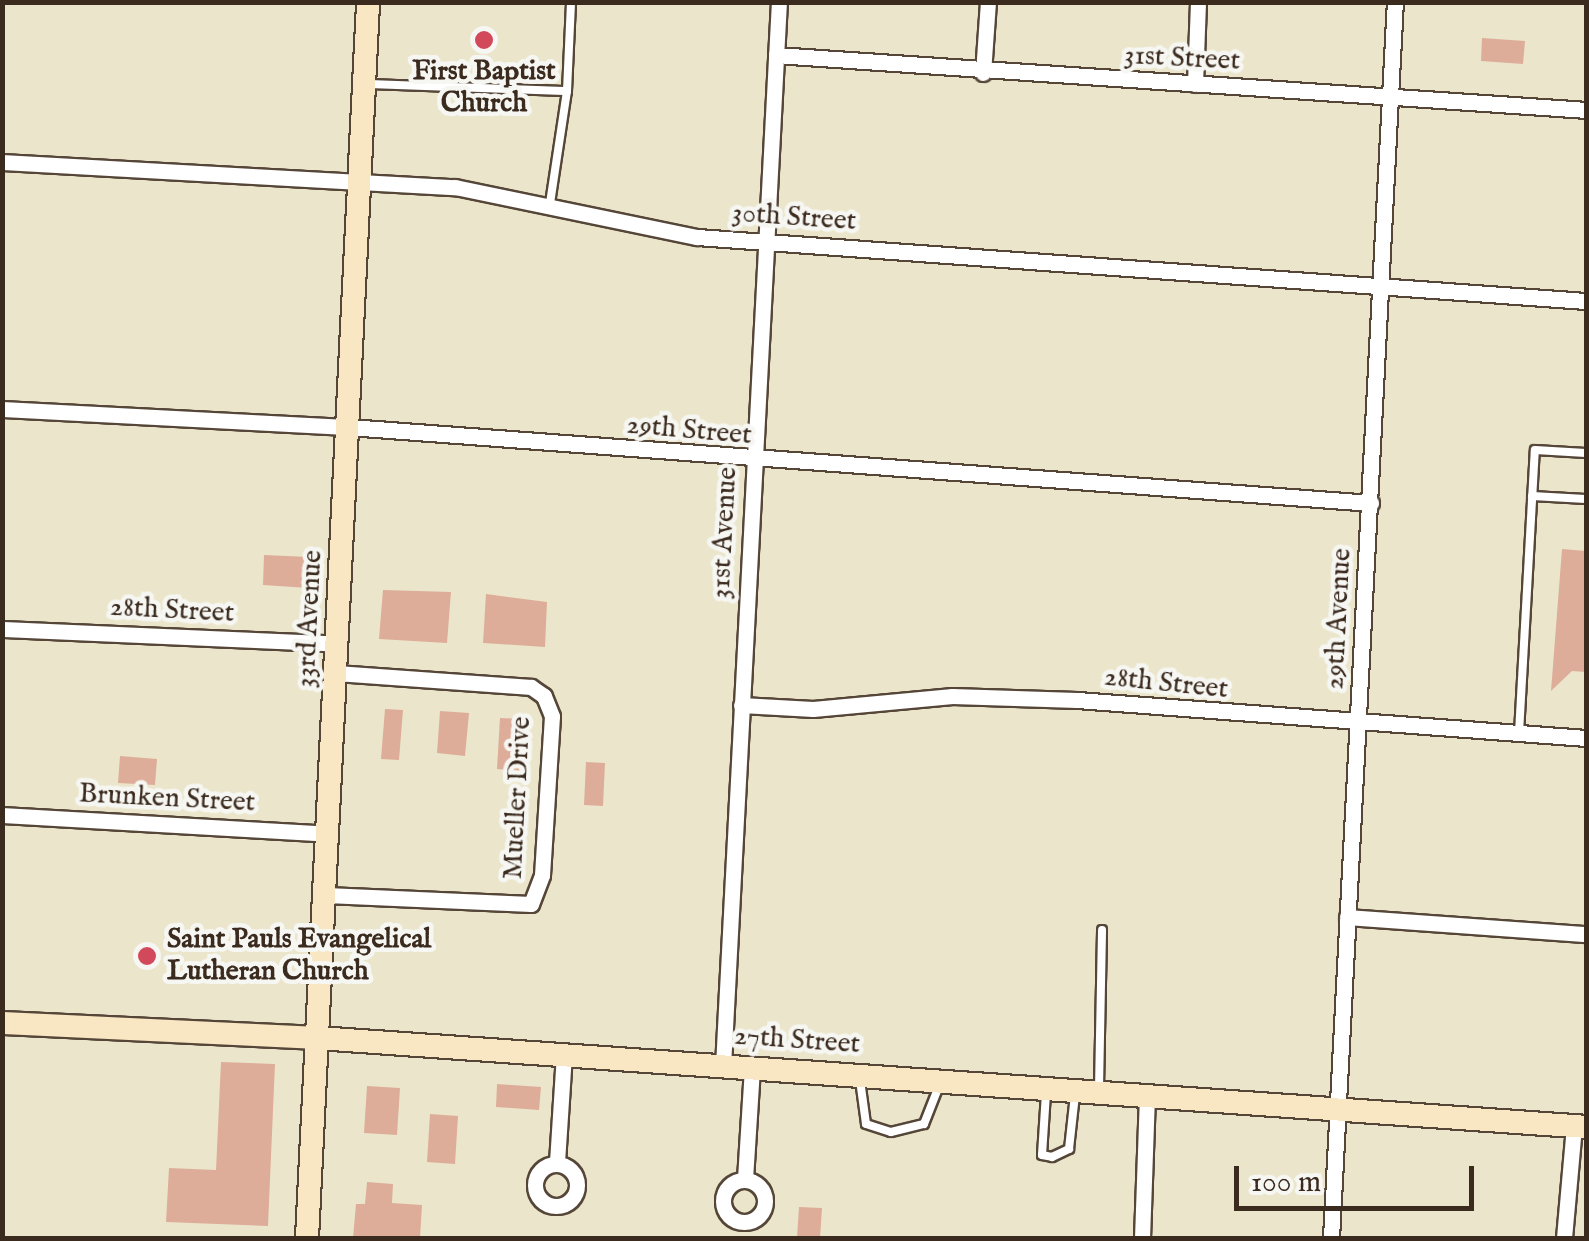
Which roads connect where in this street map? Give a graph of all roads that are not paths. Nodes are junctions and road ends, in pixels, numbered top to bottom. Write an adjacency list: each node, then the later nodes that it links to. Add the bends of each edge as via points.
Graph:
1 (368, 2): 9 (street, 33rd Avenue)
2 (571, 2): 11 (lane)
3 (779, 2): 7 (street, 31st Avenue)
4 (988, 2): 8 (street)
5 (1198, 2): 10 (street)
6 (1396, 2): 12 (street, 29th Avenue)
7 (776, 56): 8 (street, 31st Street); 17 (street, 31st Avenue)
8 (983, 73): 10 (street, 31st Street)
9 (363, 84): 11 (lane); 15 (street, 33rd Avenue)
10 (1194, 84): 12 (street, 31st Street)
11 (566, 90): 16 (lane)
12 (1391, 96): 13 (street, 31st Street); 18 (street, 29th Avenue)
13 (1586, 110)
14 (2, 162): 15 (street, 30th Street)
15 (358, 182): 16 (street, 30th Street, via 455,187); 21 (street, 33rd Avenue)
16 (550, 204): 17 (street, 30th Street, via 697,237)
17 (765, 240): 18 (street, 30th Street); 23 (street, 31st Avenue)
18 (1383, 286): 19 (street, 30th Street); 26 (street, 29th Avenue)
19 (1586, 301)
20 (2, 409): 21 (street, 29th Street)
21 (349, 427): 23 (street, 29th Street); 28 (street, 33rd Avenue)
22 (1586, 453): 24 (lane, via 1535,450)
23 (754, 461): 26 (street, 29th Street); 30 (street, 31st Avenue)
24 (1532, 496): 25 (lane); 32 (lane)
25 (1586, 499)
26 (1371, 503): 31 (street, 29th Avenue)
27 (2, 629): 28 (street, 28th Street)
28 (338, 644): 29 (street, 33rd Avenue)
29 (337, 673): 35 (street, 33rd Avenue); 36 (street, Mueller Drive, via 531,688 544,696 552,716 542,875 531,904)
30 (741, 704): 31 (street, 28th Street, via 814,709 952,696); 43 (street, 31st Avenue)
31 (1358, 723): 32 (street, 28th Street); 37 (street, 29th Avenue)
32 (1519, 733): 33 (street, 28th Street)
33 (1586, 738)
34 (2, 814): 35 (street, Brunken Street)
35 (330, 834): 36 (street, 33rd Avenue)
36 (326, 895): 41 (street, 33rd Avenue)
37 (1348, 918): 39 (street); 50 (street, 29th Avenue)
38 (1102, 930): 48 (lane)
39 (1586, 934)
40 (2, 1023): 41 (street, 27th Street)
41 (318, 1038): 42 (street, 27th Street); 54 (street, 33rd Avenue)
42 (564, 1056): 43 (street, 27th Street); 52 (street)
43 (723, 1066): 44 (street, 27th Street)
44 (752, 1068): 45 (street, 27th Street); 53 (street)
45 (860, 1076): 46 (street, 27th Street); 46 (lane, via 866,1124 891,1132 924,1124)
46 (941, 1081): 47 (street, 27th Street)
47 (1046, 1088): 48 (street, 27th Street); 48 (lane, via 1042,1155 1052,1156 1069,1149)
48 (1087, 1091): 49 (street, 27th Street)
49 (1146, 1095): 50 (street, 27th Street); 55 (street)
50 (1338, 1108): 51 (street, 27th Street); 56 (street, 29th Avenue)
51 (1580, 1126): 57 (street)
52 (556, 1162)
53 (745, 1179)
54 (306, 1238)
55 (1142, 1238)
56 (1331, 1238)
57 (1564, 1238)

